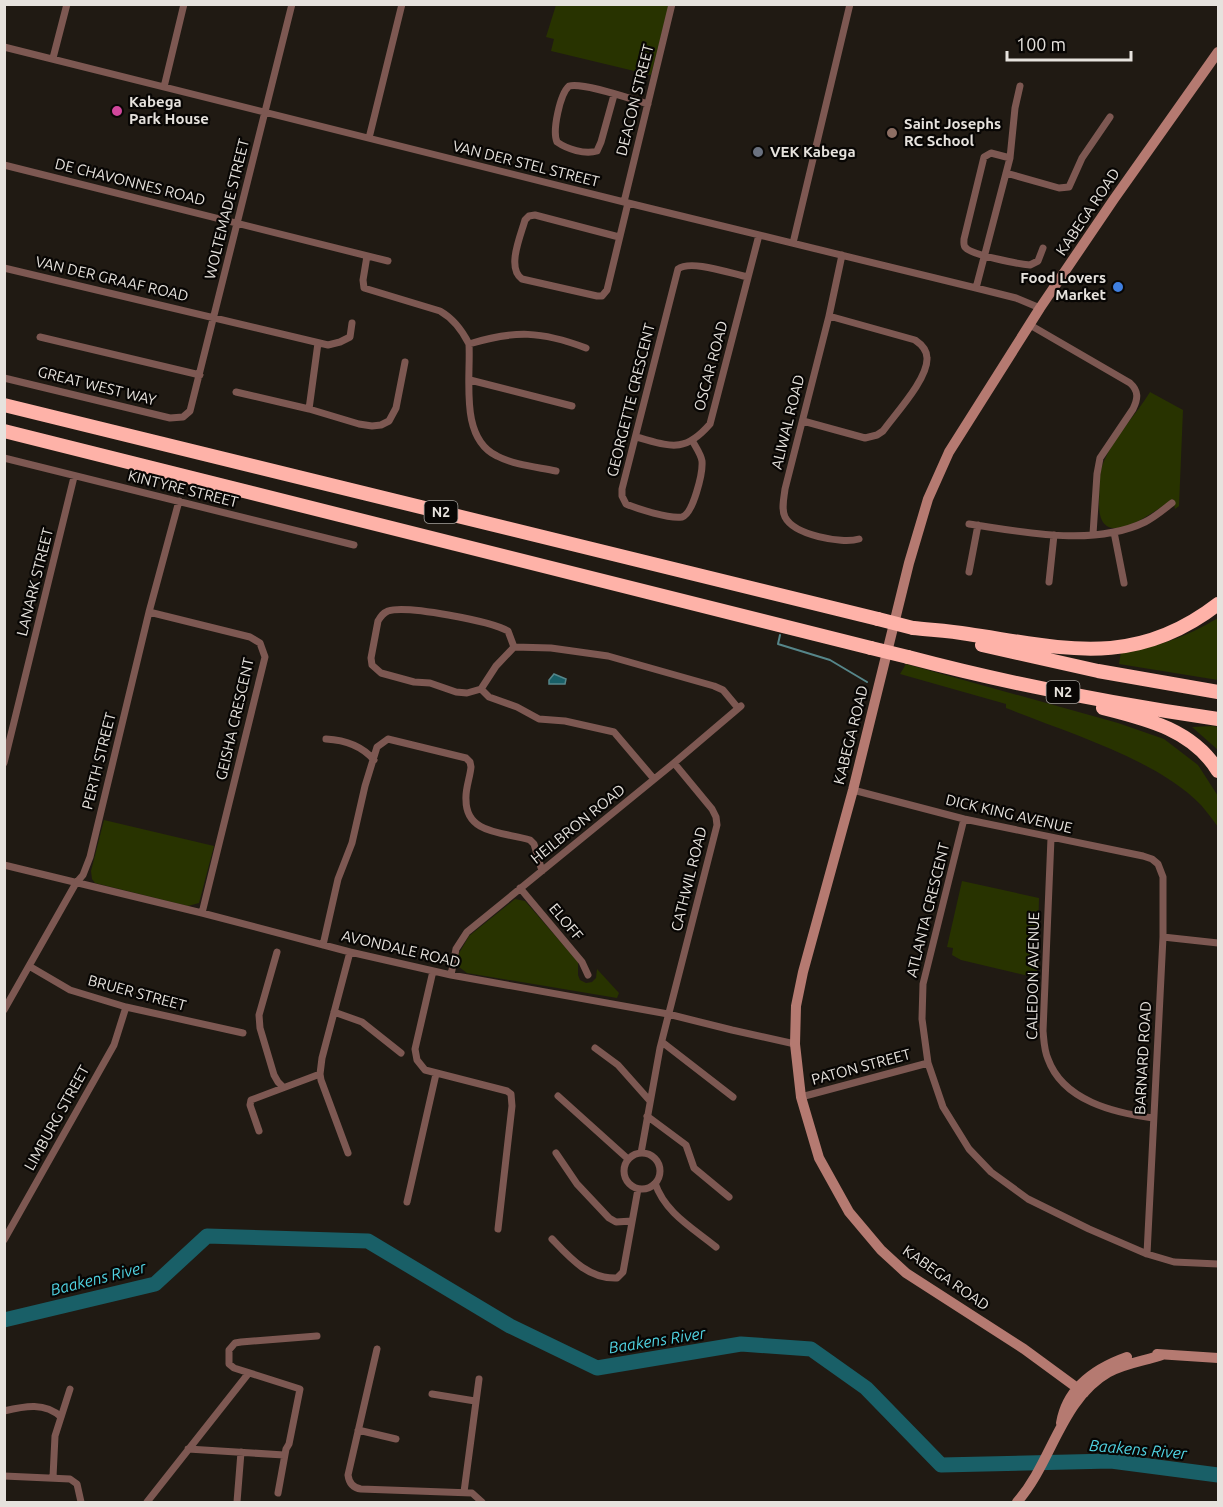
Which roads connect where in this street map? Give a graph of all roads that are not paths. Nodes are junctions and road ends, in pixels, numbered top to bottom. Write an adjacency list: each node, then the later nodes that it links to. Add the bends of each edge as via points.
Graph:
1 (67, 4): 9 (street)
2 (184, 4): 11 (street)
3 (292, 4): 14 (street, WOLTEMADE STREET)
4 (402, 4): 16 (street)
5 (672, 4): 13 (street, DEACON STREET)
6 (850, 4): 24 (street)
7 (4, 46): 9 (street, VAN DER STEL STREET)
8 (1218, 52): 33 (street, KABEGA ROAD)
9 (53, 58): 11 (street, VAN DER STEL STREET)
10 (1020, 86): 17 (street)
11 (164, 87): 14 (street, VAN DER STEL STREET)
12 (614, 95): 12 (street, via 597,151 578,151 557,142 554,130 565,89 573,85); 13 (street)
13 (648, 104): 20 (street, DEACON STREET)
14 (265, 112): 16 (street, VAN DER STEL STREET); 21 (street, WOLTEMADE STREET)
15 (1110, 117): 19 (street, via 1082,158 1069,187 1059,188)
16 (369, 138): 20 (street, VAN DER STEL STREET)
17 (1010, 158): 19 (street); 27 (street, via 991,153 982,161 964,243 968,250)
18 (4, 165): 21 (street, DE CHAVONNES ROAD)
19 (1006, 173): 27 (street)
20 (626, 203): 22 (street, VAN DER STEL STREET); 23 (street, DEACON STREET)
21 (237, 223): 28 (street, DE CHAVONNES ROAD); 35 (street, WOLTEMADE STREET)
22 (759, 235): 24 (street, VAN DER STEL STREET); 31 (street, OSCAR ROAD)
23 (619, 237): 23 (street, DEACON STREET, via 607,290 602,296 517,275 515,262 529,216)
24 (793, 243): 26 (street, VAN DER STEL STREET)
25 (1043, 248): 27 (street, via 1038,261 1030,265)
26 (842, 255): 32 (street, VAN DER STEL STREET); 34 (street, ALIWAL ROAD)
27 (985, 255): 32 (street)
28 (368, 256): 29 (street, DE CHAVONNES ROAD); 40 (street, via 364,288 440,311 456,323)
29 (388, 261)
30 (4, 268): 35 (street, VAN DER GRAAF ROAD)
31 (748, 278): 53 (street, GEORGETTE CRESCENT, via 695,265 678,269); 54 (street, OSCAR ROAD, via 713,416 704,432)
32 (976, 288): 33 (street, VAN DER STEL STREET)
33 (1040, 308): 37 (street, KABEGA ROAD)
34 (829, 316): 51 (street, ALIWAL ROAD); 51 (street, via 915,340 925,350 927,362 923,374 877,435 865,438)
35 (214, 318): 39 (street, VAN DER GRAAF ROAD); 43 (street, WOLTEMADE STREET)
36 (352, 323): 39 (street, via 346,339 334,344)
37 (1030, 325): 63 (street, via 1135,387 1133,409 1098,466); 84 (street, KABEGA ROAD, via 949,452 928,499)
38 (39, 337): 43 (street)
39 (318, 343): 49 (street)
40 (469, 344): 41 (street, via 523,333); 45 (street)
41 (586, 348)
42 (405, 362): 49 (street, via 396,408 381,425 359,424)
43 (200, 375): 50 (street, WOLTEMADE STREET, via 192,406)
44 (4, 378): 50 (street, GREAT WEST WAY, via 170,418)
45 (470, 380): 48 (street); 56 (street, via 470,416 484,445 506,460)
46 (236, 392): 49 (street)
47 (4, 405): 72 (highway, N2, bridge)
48 (572, 406)
49 (309, 409)
50 (183, 417)
51 (803, 421): 65 (street, ALIWAL ROAD, via 785,489 785,518 806,532 836,540)
52 (4, 431): 74 (highway, N2, bridge)
53 (636, 437): 54 (street, via 678,446); 54 (street, GEORGETTE CRESCENT, via 622,489 624,500 632,506 676,517 691,510 702,466)
54 (692, 440)
55 (4, 459): 57 (street, KINTYRE STREET)
56 (556, 471)
57 (74, 477): 58 (street, KINTYRE STREET); 80 (street, LANARK STREET)
58 (179, 501): 66 (street, KINTYRE STREET); 71 (street, PERTH STREET)
59 (1172, 503): 62 (street, via 1147,521)
60 (969, 524): 61 (street)
61 (978, 525): 64 (street); 67 (street)
62 (1114, 532): 63 (street); 69 (street)
63 (1093, 534): 64 (street)
64 (1054, 536): 68 (street)
65 (859, 539)
66 (354, 545)
67 (969, 572)
68 (1049, 582)
69 (1124, 583)
70 (1218, 604): 72 (highway, via 1181,629 1126,647 1101,650 1032,645)
71 (150, 612): 90 (street, PERTH STREET, via 90,857); 92 (street, GEISHA CRESCENT, via 250,637 260,644 265,657)
72 (913, 628): 76 (highway, N2, via 1098,671)
73 (514, 647): 75 (street); 75 (street, via 508,631 497,626 428,611 390,611 381,615 371,658 376,670 456,692); 81 (street, HEILBRON ROAD, via 617,658 723,690 740,707)
74 (968, 673): 77 (highway, N2); 82 (highway, via 1159,724 1204,751)
75 (481, 689): 83 (street, via 489,697 539,719 614,732)
76 (1218, 692)
77 (1218, 719)
78 (326, 739): 79 (street, via 352,744)
79 (374, 760): 89 (street, via 377,747 388,739 466,758 471,767 465,800 470,819 480,828 530,840); 95 (street, via 338,879)
80 (4, 763)
81 (674, 764): 83 (street, HEILBRON ROAD); 105 (street, CATHWIL ROAD, via 712,810 717,825)
82 (1218, 771)
83 (654, 779): 89 (street, HEILBRON ROAD)
84 (853, 790): 85 (street, DICK KING AVENUE); 108 (street, KABEGA ROAD, via 803,972 796,1006)
85 (964, 819): 86 (street, DICK KING AVENUE); 111 (street, ATLANTA CRESCENT, via 923,984 922,1019)
86 (1051, 838): 87 (street, DICK KING AVENUE, via 1152,858); 122 (street, CALEDON AVENUE, via 1043,1031 1048,1059 1063,1082 1085,1099 1122,1114)
87 (1158, 864): 93 (street, BARNARD ROAD, via 1162,877)
88 (4, 865): 90 (street, AVONDALE ROAD)
89 (542, 871): 91 (street, HEILBRON ROAD)
90 (76, 884): 92 (street, AVONDALE ROAD); 98 (street, PERTH STREET)
91 (520, 888): 100 (street, HEILBRON ROAD, via 467,932 456,949); 101 (street, ELOFF, via 582,962)
92 (202, 913): 95 (street, AVONDALE ROAD)
93 (1163, 937): 94 (street); 122 (street, BARNARD ROAD)
94 (1218, 943)
95 (323, 945): 97 (street, AVONDALE ROAD)
96 (277, 952): 116 (street, via 259,1015 274,1075)
97 (350, 952): 99 (street, AVONDALE ROAD); 104 (street)
98 (29, 966): 102 (street, BRUER STREET, via 70,990); 103 (street, PERTH STREET)
99 (433, 970): 100 (street, AVONDALE ROAD); 113 (street, via 415,1050 425,1070)
100 (451, 975): 105 (street, AVONDALE ROAD)
101 (588, 975)
102 (126, 1007): 106 (street, BRUER STREET); 135 (street, LIMBURG STREET, via 114,1045)
103 (4, 1010)
104 (334, 1012): 110 (street, via 362,1022); 112 (street)
105 (669, 1014): 107 (street, CATHWIL ROAD); 108 (street, AVONDALE ROAD)
106 (243, 1033)
107 (662, 1042): 115 (street, CATHWIL ROAD); 118 (street)
108 (795, 1044): 119 (street, KABEGA ROAD)
109 (595, 1048): 114 (street)
110 (401, 1053)
111 (928, 1063): 119 (street, PATON STREET); 137 (street, ATLANTA CRESCENT, via 944,1107 969,1149 991,1172 1028,1199)
112 (320, 1074): 116 (street); 124 (street)
113 (436, 1074): 131 (street); 133 (street, via 511,1094)
114 (636, 1083): 115 (street); 120 (street)
115 (653, 1084): 120 (street, CATHWIL ROAD)
116 (283, 1087): 123 (street, via 251,1100)
117 (558, 1096): 127 (street)
118 (734, 1097)
119 (801, 1097): 145 (street, KABEGA ROAD, via 819,1158 833,1185 849,1212 881,1250 906,1273)
120 (650, 1101): 121 (street, CATHWIL ROAD)
121 (647, 1116): 126 (street, CATHWIL ROAD); 130 (street, via 686,1145 694,1168)
122 (1153, 1118): 137 (street, BARNARD ROAD)
123 (259, 1131)
124 (348, 1153)
125 (556, 1153): 132 (street, via 577,1184 609,1218 616,1222)
126 (641, 1153): 127 (street); 128 (street, via 654,1158 659,1166 660,1175)
127 (628, 1159): 129 (street, via 624,1177)
128 (655, 1183): 129 (street); 136 (street, via 667,1207)
129 (638, 1189): 132 (street)
130 (729, 1197)
131 (407, 1202)
132 (632, 1221): 134 (street, via 623,1272 617,1278 577,1265)
133 (498, 1229)
134 (552, 1239)
135 (4, 1240)
136 (716, 1247)
137 (1147, 1254): 138 (street, ATLANTA CRESCENT, via 1174,1262)
138 (1218, 1264)
139 (317, 1336): 142 (street, via 235,1343 229,1350 229,1364)
140 (377, 1349): 150 (street)
141 (1218, 1358): 145 (street, via 1143,1353 1094,1373)
142 (248, 1374): 152 (street); 154 (street, via 300,1389)
143 (479, 1379): 147 (street)
144 (70, 1389): 149 (street)
145 (1081, 1390): 163 (street, via 1065,1408 1061,1426 1035,1478)
146 (432, 1394): 147 (street)
147 (475, 1401): 157 (street)
148 (4, 1412): 149 (street, via 21,1407 48,1408)
149 (61, 1417): 156 (street)
150 (358, 1431): 151 (street); 157 (street, via 348,1474 356,1488)
151 (396, 1439)
152 (188, 1449): 153 (street); 161 (street)
153 (242, 1452): 154 (street); 159 (street)
154 (285, 1455): 158 (street)
155 (4, 1476): 156 (street)
156 (52, 1477): 160 (street, via 74,1481)
157 (464, 1492): 162 (street, via 475,1495)
158 (278, 1493)
159 (237, 1501)
160 (81, 1503)
161 (147, 1503)
162 (482, 1503)
163 (1017, 1503)

